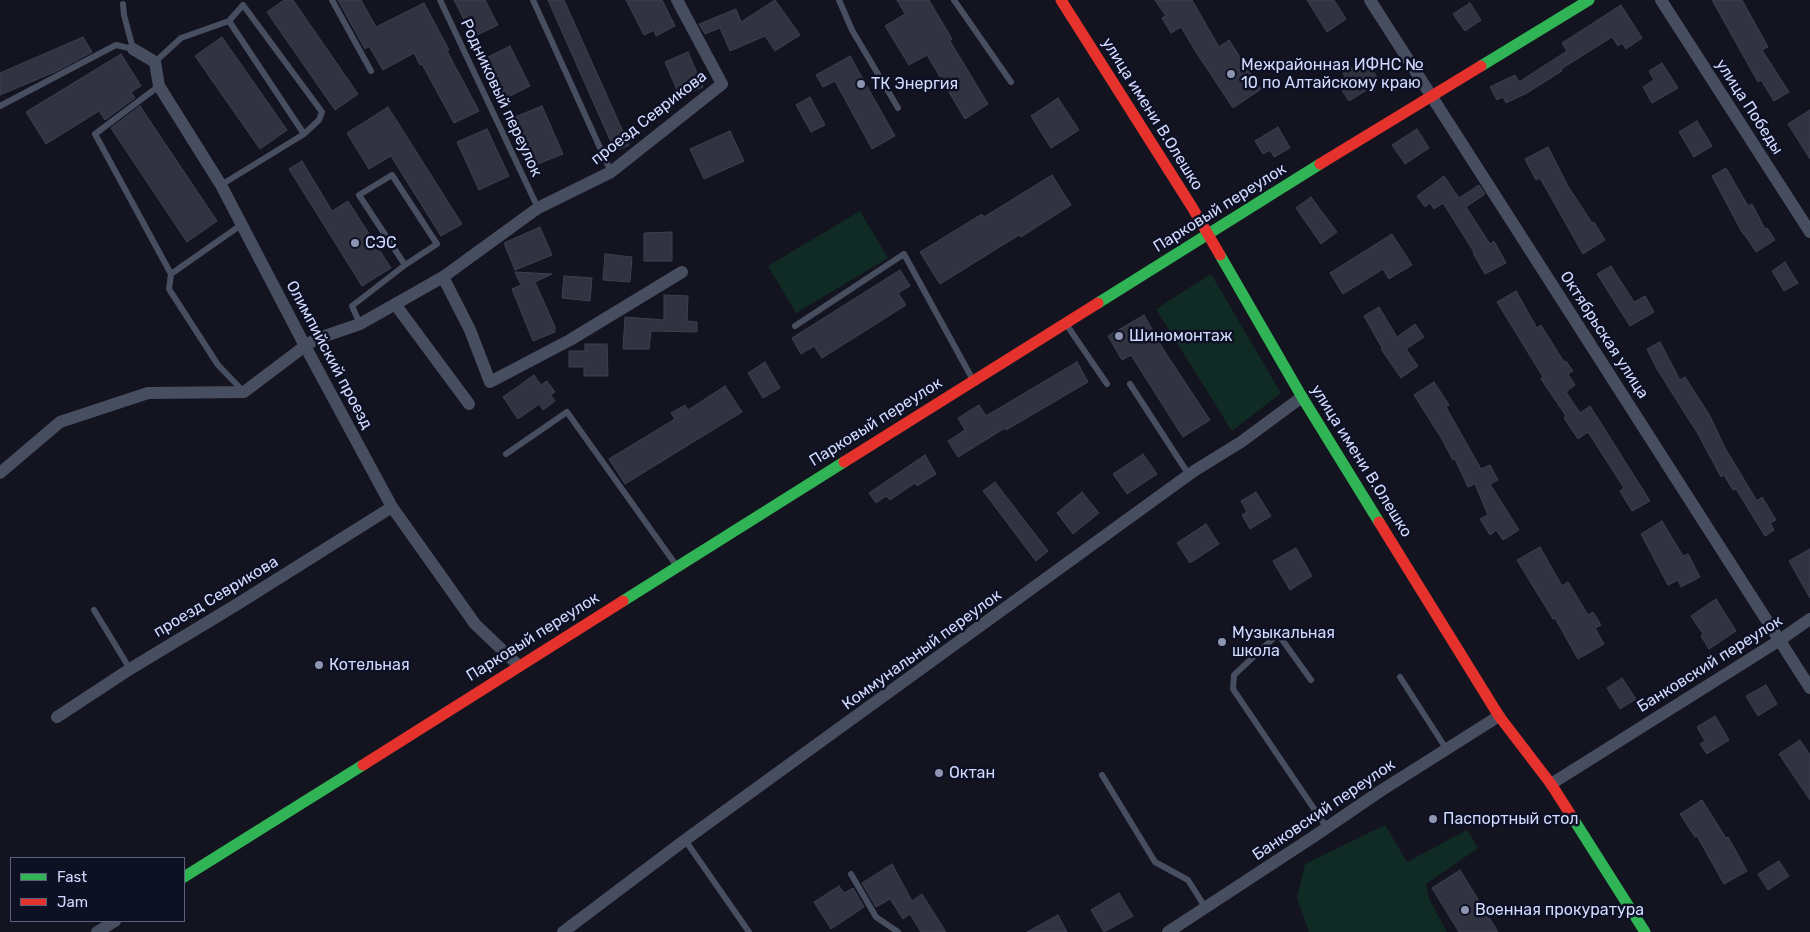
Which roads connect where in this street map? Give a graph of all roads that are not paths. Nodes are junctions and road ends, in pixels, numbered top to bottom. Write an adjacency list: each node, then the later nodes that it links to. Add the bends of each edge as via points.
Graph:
1 (332, 0): 16 (lane)
2 (440, 0): 25 (lane, Родниковый переулок)
3 (533, 0): 23 (lane)
4 (677, 0): 23 (street, проезд Севрикова, via 722,84)
5 (839, 0): 21 (lane, via 852,30)
6 (954, 0): 17 (lane)
7 (1061, 0): 28 (street, улица имени В.Олешко)
8 (1370, 0): 19 (street, Октябрьская улица)
9 (1590, 0): 19 (street, Парковый переулок)
10 (1661, 0): 27 (street, улица Победы)
11 (244, 2): 13 (lane); 22 (lane, via 322,112 319,120)
12 (123, 4): 14 (lane)
13 (229, 21): 15 (lane, via 181,38); 22 (lane)
14 (134, 49): 15 (street); 20 (lane, via 116,44)
15 (155, 62): 18 (street, Олимпийский проезд)
16 (371, 71)
17 (1011, 82)
18 (159, 86): 24 (street, Олимпийский проезд); 31 (lane, via 94,134)
19 (1432, 97): 28 (street, Парковый переулок); 51 (street, Октябрьская улица)
20 (0, 106)
21 (898, 108)
22 (304, 134): 24 (lane)
23 (611, 172): 25 (street, проезд Севрикова)
24 (221, 185): 26 (street, Олимпийский проезд)
25 (538, 208): 32 (street, проезд Севрикова)
26 (241, 225): 31 (lane); 37 (street, Олимпийский проезд)
27 (1810, 232)
28 (1208, 236): 34 (street, Парковый переулок); 42 (street, улица имени В.Олешко)
29 (405, 265): 29 (lane, via 359,194 392,175 437,244); 35 (lane, via 352,306)
30 (682, 272): 32 (street, via 570,340 490,382 470,330)
31 (171, 274): 41 (lane, via 168,289 218,365)
32 (443, 277): 33 (street, проезд Севрикова)
33 (395, 304): 35 (street, проезд Севрикова); 43 (street)
34 (1066, 323): 38 (street, Парковый переулок); 39 (lane)
35 (360, 324): 37 (street, проезд Севрикова)
36 (795, 326): 38 (lane, via 904,254)
37 (305, 346): 41 (street, проезд Севрикова); 47 (street, Олимпийский проезд)
38 (973, 381): 48 (street, Парковый переулок)
39 (1106, 384)
40 (1130, 384): 46 (lane)
41 (244, 392): 45 (street, via 148,393 60,422)
42 (1302, 397): 46 (street, Коммунальный переулок); 57 (street, улица имени В.Олешко)
43 (469, 404)
44 (506, 454): 48 (lane, via 566,412)
45 (0, 473)
46 (1189, 475): 63 (street, Коммунальный переулок)
47 (392, 507): 52 (street, Олимпийский проезд, via 475,624); 53 (street, проезд Севрикова)
48 (677, 566): 52 (street, Парковый переулок)
49 (94, 610): 53 (lane)
50 (1810, 619): 51 (street, Банковский переулок)
51 (1780, 640): 56 (street, Октябрьская улица); 61 (street, Банковский переулок)
52 (519, 666): 65 (street, Парковый переулок)
53 (130, 669): 58 (street, проезд Севрикова)
54 (1400, 677): 59 (lane)
55 (1311, 680): 62 (lane, via 1278,634 1234,675 1233,689)
56 (1810, 688)
57 (1499, 716): 59 (street, Банковский переулок); 61 (street, улица имени В.Олешко)
58 (57, 717)
59 (1447, 750): 62 (street, Банковский переулок)
60 (1102, 775): 66 (lane, via 1155,862 1188,880)
61 (1551, 784): 73 (street, улица имени В.Олешко)
62 (1327, 828): 66 (street, Банковский переулок)
63 (685, 840): 69 (street, Коммунальный переулок); 70 (lane)
64 (851, 874): 71 (lane, via 876,917)
65 (185, 876)
66 (1206, 908): 72 (street, Банковский переулок)
67 (113, 922): 68 (street)
68 (97, 932)
69 (563, 932)
70 (749, 932)
71 (898, 932)
72 (1168, 932)
73 (1644, 932)

